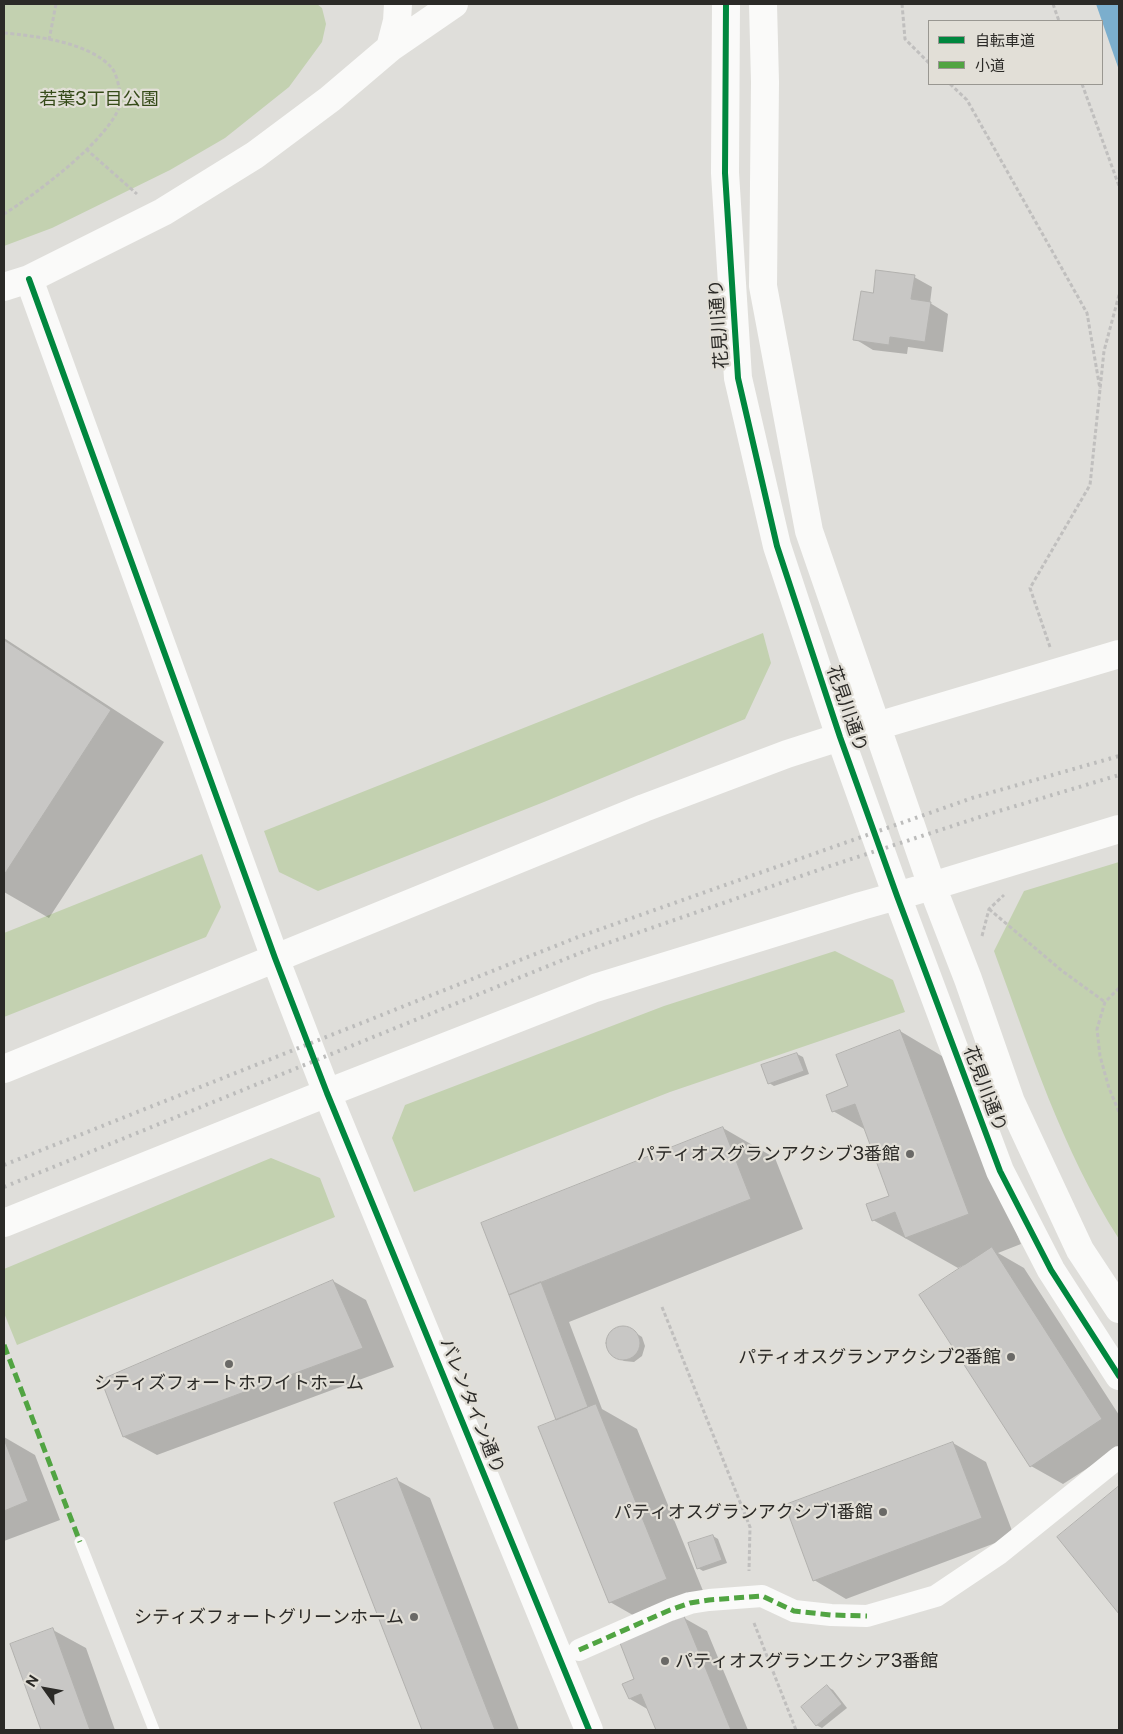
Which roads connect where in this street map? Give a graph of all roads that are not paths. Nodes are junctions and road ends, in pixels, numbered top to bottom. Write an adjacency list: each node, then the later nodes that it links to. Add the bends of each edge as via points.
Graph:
1 (398, 4): 5 (street)
2 (454, 4): 5 (street)
3 (726, 4): 10 (street, 花見川通り, via 725,173 738,378 777,546)
4 (763, 4): 9 (street, 花見川通り, via 763,286 809,531)
5 (390, 48): 6 (street, via 330,99 255,155 163,212)
6 (29, 279): 7 (street); 14 (street, バレンタイン通り)
7 (4, 287)
8 (1119, 654): 9 (street)
9 (878, 726): 10 (street); 12 (street, 花見川通り)
10 (840, 737): 13 (street, 花見川通り); 14 (street, via 644,808)
11 (1119, 829): 12 (street)
12 (932, 886): 13 (street); 18 (street, 花見川通り, via 1015,1110 1080,1250)
13 (897, 896): 16 (street, via 595,988); 19 (street, 花見川通り, via 1000,1171 1051,1270)
14 (275, 958): 15 (street); 16 (street, バレンタイン通り)
15 (4, 1069)
16 (327, 1093): 17 (street); 24 (street, バレンタイン通り)
17 (4, 1222)
18 (1119, 1309)
19 (1119, 1376)
20 (1119, 1457): 22 (street, via 1000,1552 936,1596 867,1616 794,1611 762,1596 690,1603)
21 (80, 1542): 23 (lane)
22 (579, 1650)
23 (154, 1730)
24 (589, 1730)

